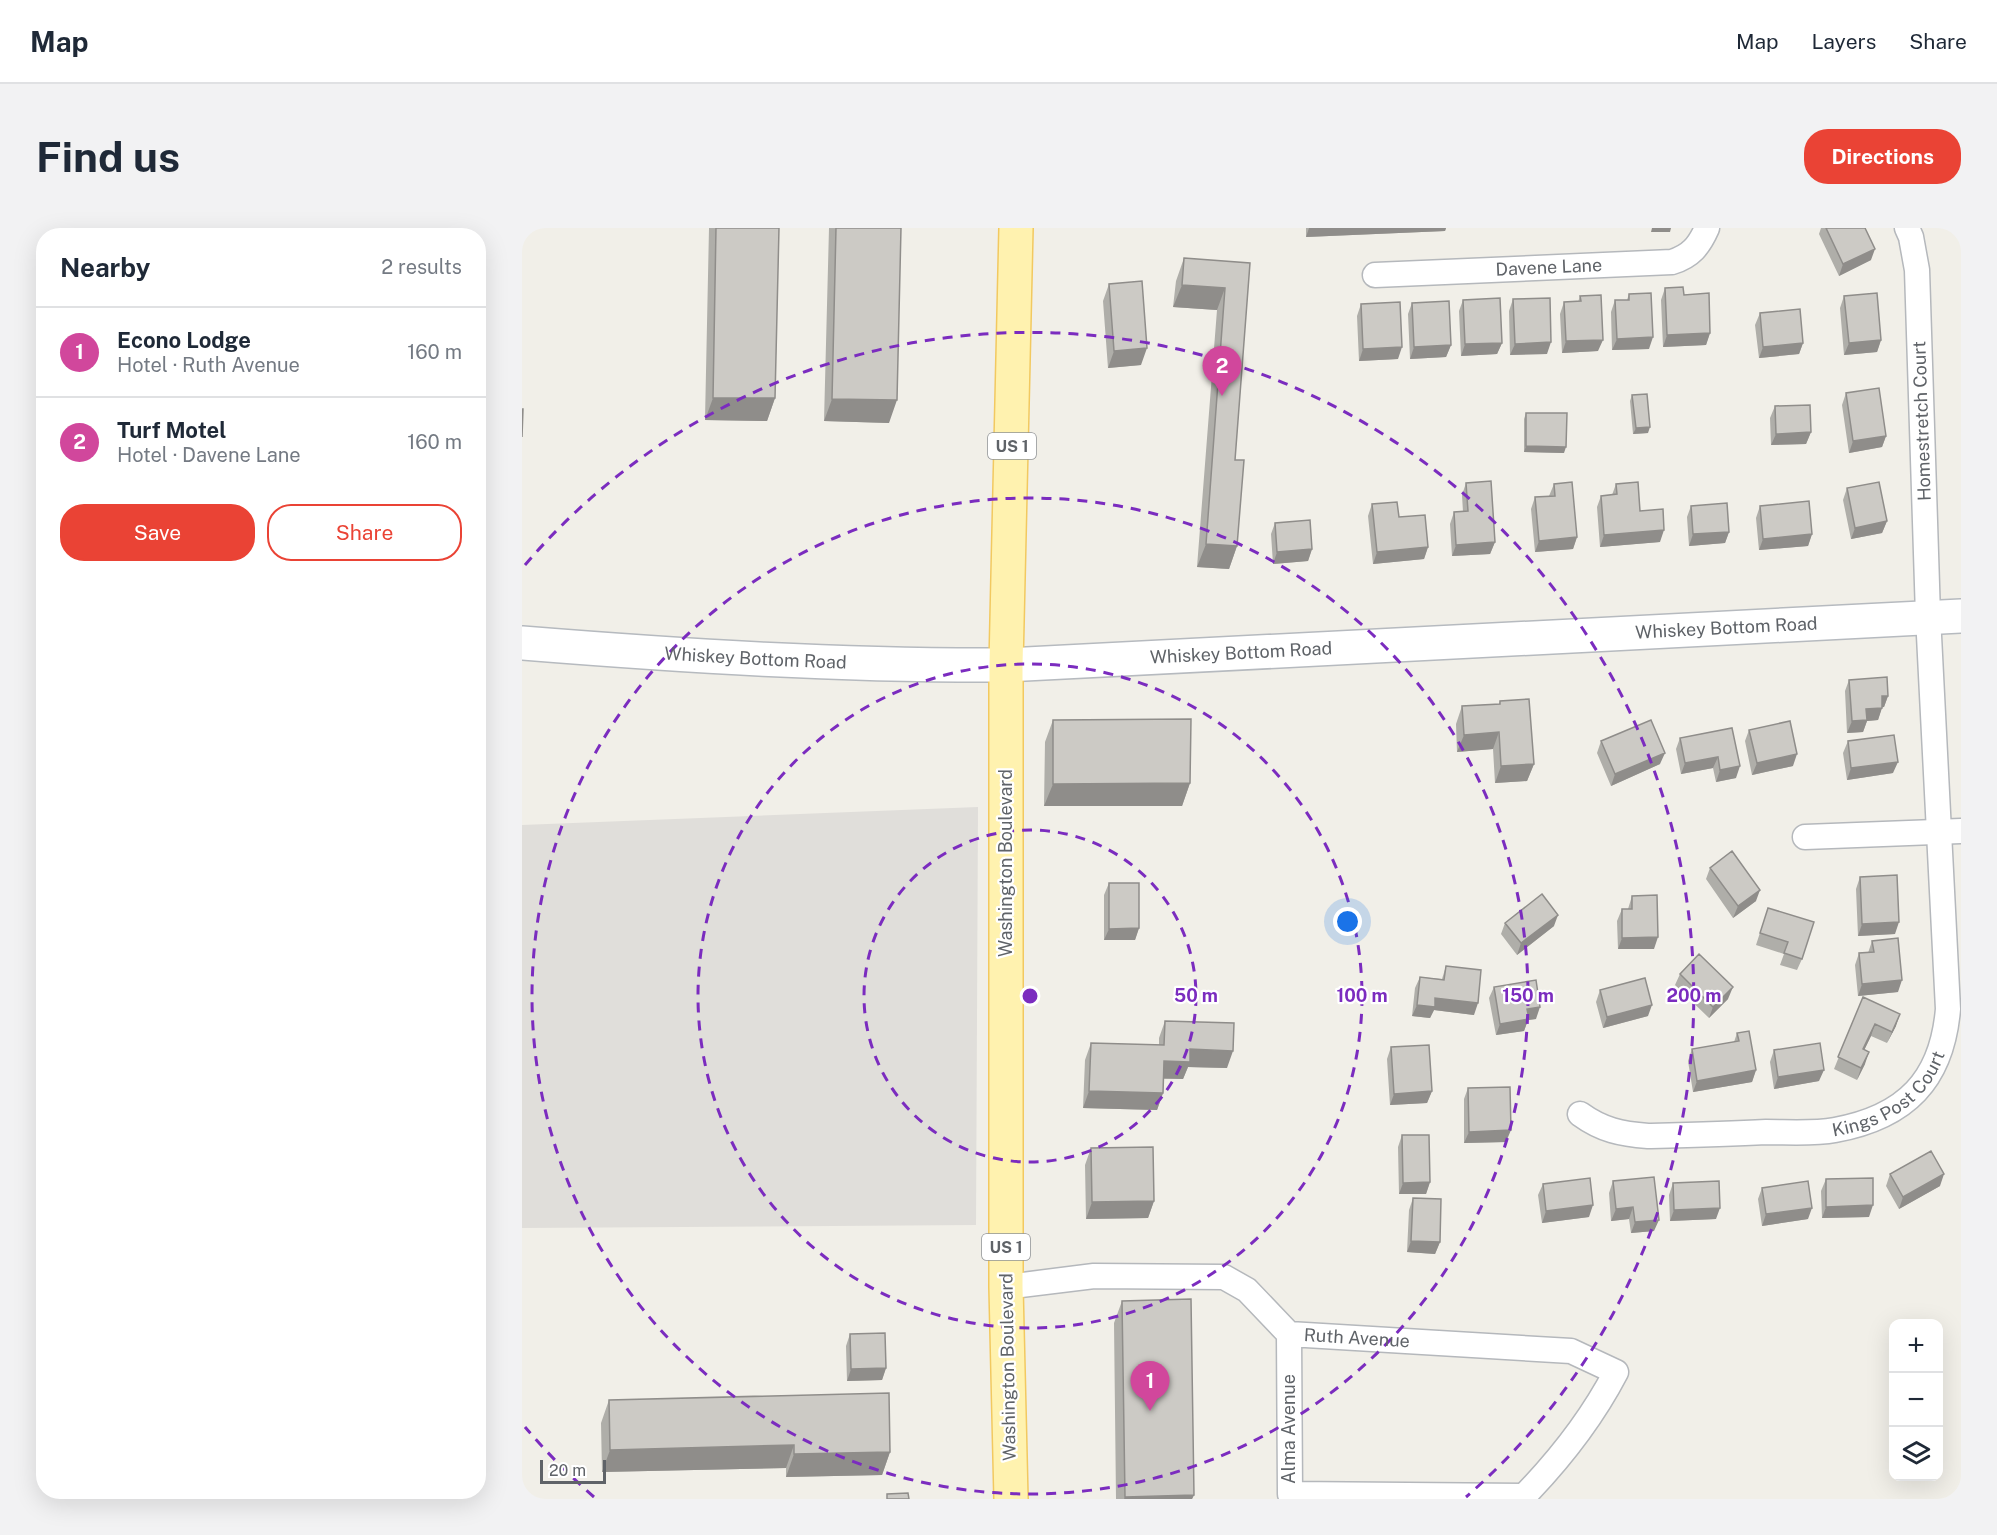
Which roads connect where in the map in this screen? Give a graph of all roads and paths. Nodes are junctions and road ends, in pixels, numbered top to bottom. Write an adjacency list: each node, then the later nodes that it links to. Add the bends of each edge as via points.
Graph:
1 (1016, 228): 8 (main road, Washington Boulevard / US 1)
2 (1707, 228): 4 (street, Davene Lane, via 1686,258 1672,262)
3 (1907, 228): 5 (street, Homestretch Court, via 1917,270)
4 (1375, 275)
5 (1928, 616): 6 (street, Whiskey Bottom Road); 8 (street, Whiskey Bottom Road); 9 (street, Kings Post Court)
6 (1961, 616)
7 (522, 643): 8 (street, Whiskey Bottom Road, via 765,659)
8 (1006, 665): 12 (main road, Washington Boulevard / US 1)
9 (1950, 831): 10 (street); 11 (street, Kings Post Court, via 1946,1037 1935,1068 1891,1111 1833,1130 1648,1136 1598,1127)
10 (1805, 837)
11 (1580, 1114)
12 (1006, 1287): 13 (street, Ruth Avenue, via 1094,1276 1224,1277 1247,1290); 15 (main road, Washington Boulevard / US 1)
13 (1289, 1334): 14 (street, Ruth Avenue, via 1571,1352); 14 (street, Alma Avenue, via 1290,1494 1524,1496 1548,1472 1600,1403)
14 (1616, 1372)
15 (1011, 1499)

